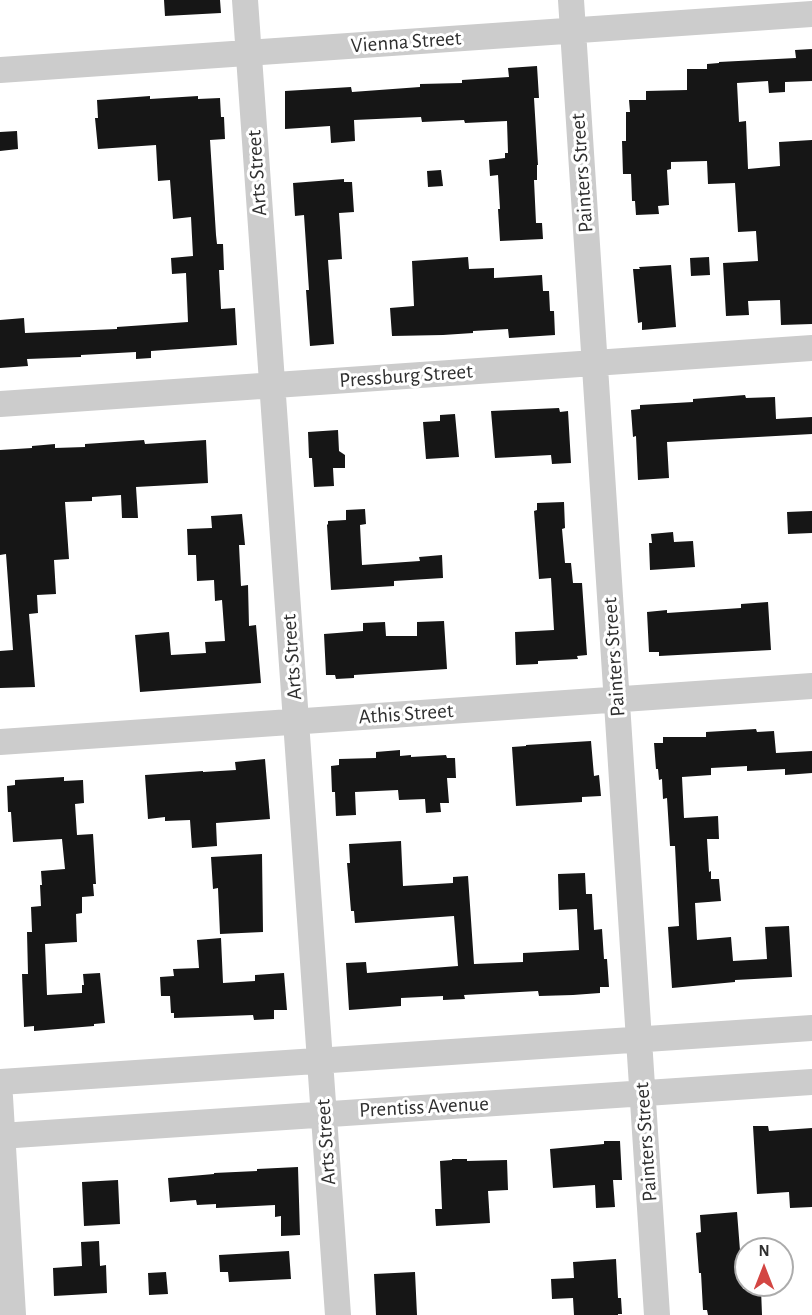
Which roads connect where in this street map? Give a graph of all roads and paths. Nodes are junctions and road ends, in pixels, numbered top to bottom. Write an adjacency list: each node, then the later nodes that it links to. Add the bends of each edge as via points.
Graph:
1 (245, 0): 5 (street, Arts Street)
2 (571, 0): 4 (street, Painters Street)
3 (812, 14): 4 (street, Vienna Street)
4 (573, 31): 5 (street, Vienna Street); 8 (street, Painters Street)
5 (249, 53): 6 (street, Vienna Street); 9 (street, Arts Street)
6 (0, 70)
7 (812, 348): 8 (street, Pressburg Street)
8 (595, 363): 9 (street, Pressburg Street); 12 (street, Painters Street)
9 (272, 386): 10 (street, Pressburg Street); 13 (street, Arts Street)
10 (0, 404)
11 (812, 686): 12 (street, Athis Street)
12 (617, 700): 13 (street, Athis Street); 16 (street, Painters Street)
13 (296, 722): 14 (street, Athis Street); 17 (street, Arts Street)
14 (0, 742)
15 (812, 1028): 16 (street)
16 (639, 1040): 17 (street); 20 (street, Painters Street)
17 (320, 1060): 18 (street); 22 (street, Arts Street)
18 (0, 1082)
19 (812, 1082): 20 (street, Prentiss Avenue)
20 (643, 1094): 22 (street, Prentiss Avenue); 26 (street, Painters Street)
21 (0, 1097): 23 (street)
22 (324, 1113): 23 (street, Prentiss Avenue); 25 (street, Arts Street)
23 (1, 1136): 24 (street)
24 (14, 1315)
25 (339, 1315)
26 (657, 1315)

